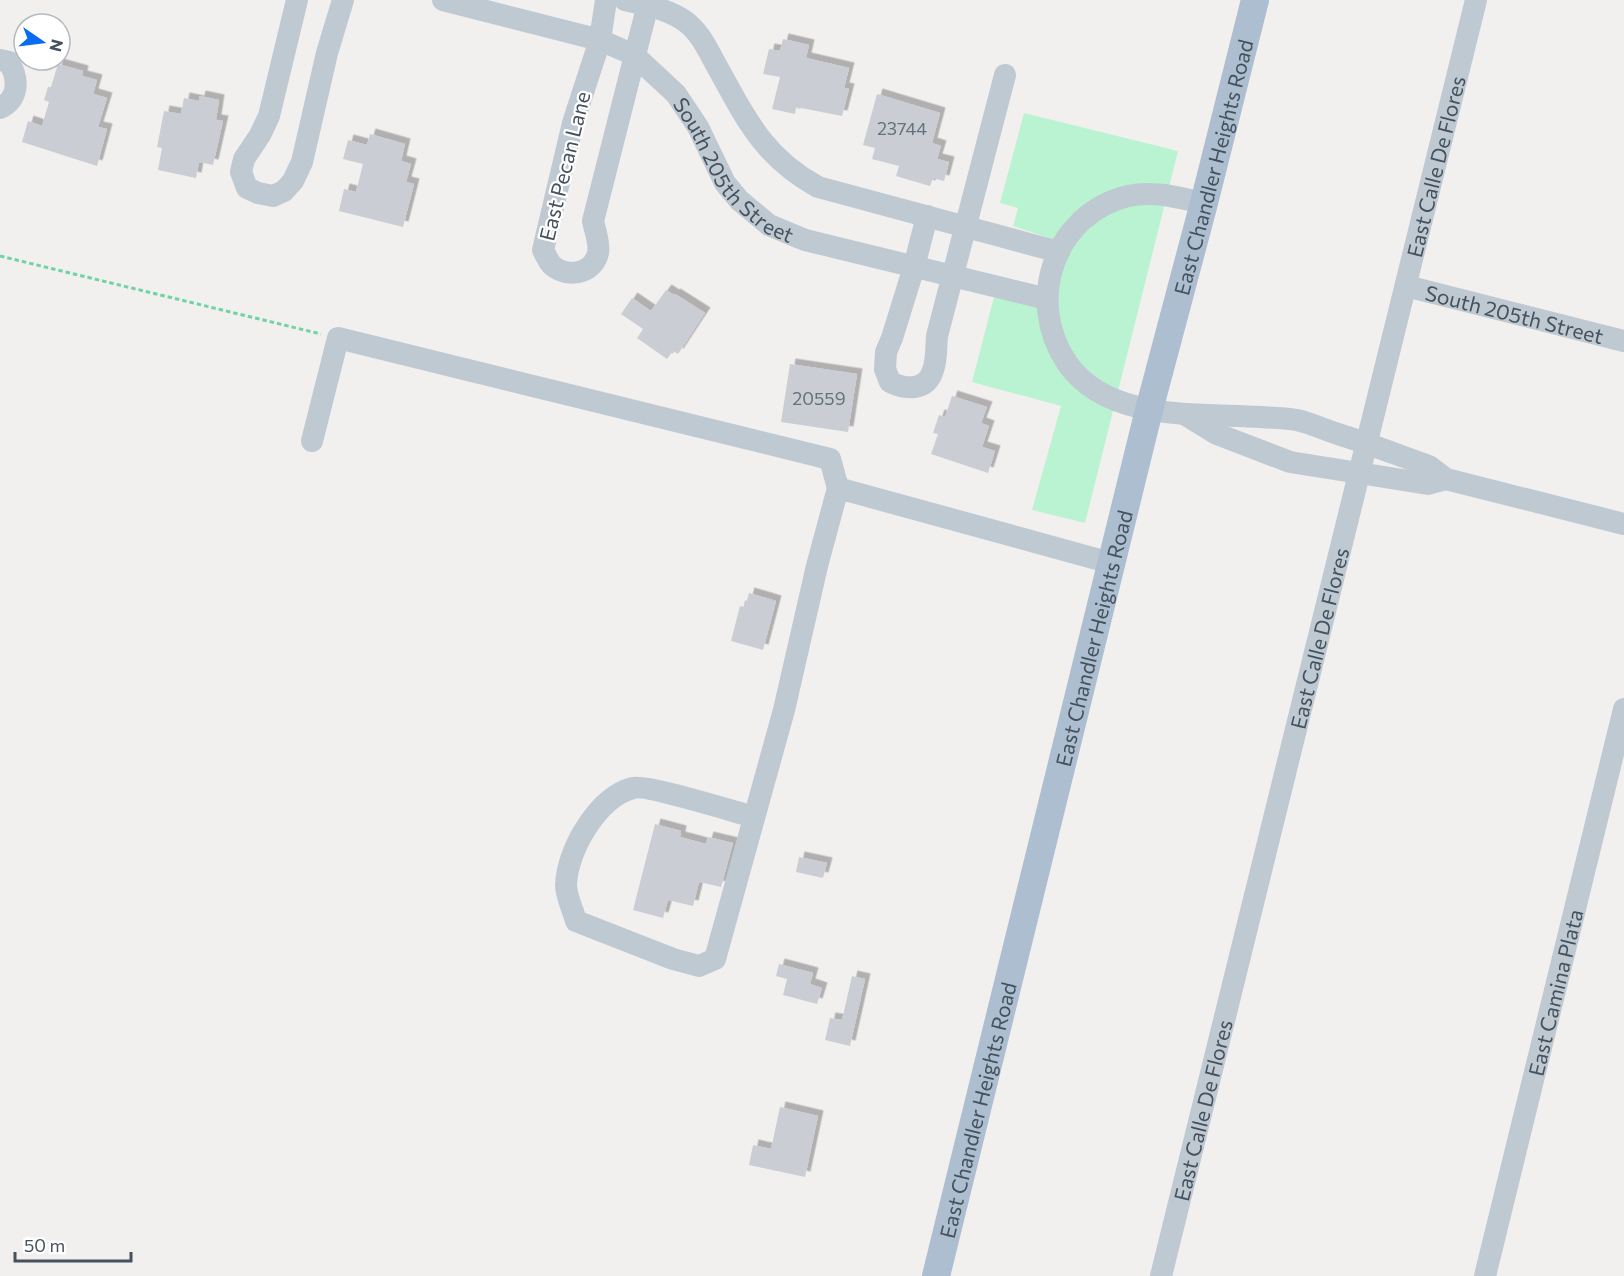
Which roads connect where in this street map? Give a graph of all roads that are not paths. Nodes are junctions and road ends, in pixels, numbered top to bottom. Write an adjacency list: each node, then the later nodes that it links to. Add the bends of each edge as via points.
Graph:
1 (297, 0): 2 (street, via 269,116 244,159 241,172 247,188 273,196 293,181 302,162)
2 (343, 0)
3 (443, 0): 9 (street, South 205th Street)
4 (606, 0): 9 (street, East Pecan Lane)
5 (625, 0): 8 (street, South 205th Street)
6 (1255, 0): 14 (main road, East Chandler Heights Road)
7 (1476, 0): 20 (street, East Calle De Flores)
8 (648, 3): 10 (street, East Pecan Lane); 15 (street, South 205th Street, via 685,21 696,32 751,128 790,170 818,187)
9 (600, 40): 10 (street, South 205th Street); 10 (street, East Pecan Lane, via 573,123 543,250 551,264 563,273 581,273 590,268 598,255 593,221)
10 (634, 55): 18 (street, South 205th Street, via 676,94 725,183 769,225 805,240)
11 (0, 60): 13 (street, via 9,63 16,74 16,90 11,101)
12 (1005, 75): 16 (street)
13 (0, 108)
14 (1204, 203): 17 (street, via 1160,194 1128,196 1083,220); 23 (main road, East Chandler Heights Road)
15 (927, 216): 16 (street, South 205th Street); 18 (street)
16 (965, 227): 17 (street, South 205th Street); 19 (street)
17 (1059, 252): 21 (street, via 1047,286)
18 (914, 267): 19 (street, South 205th Street); 19 (street, via 886,352 885,369 890,382 902,388 918,387 933,370)
19 (952, 276): 21 (street, South 205th Street)
20 (1407, 286): 22 (street, South 205th Street); 26 (street, East Calle De Flores)
21 (1047, 299): 23 (street, via 1050,327 1068,363 1084,381 1101,393)
22 (1624, 341)
23 (1149, 410): 24 (street); 31 (main road, East Chandler Heights Road)
24 (1186, 415): 26 (street, via 1296,420); 27 (street, via 1218,434 1290,462)
25 (312, 441): 29 (street, via 338,338 830,459)
26 (1368, 444): 27 (street, East Calle De Flores); 28 (street, via 1429,466)
27 (1360, 473): 28 (street, via 1428,484); 35 (street, East Calle De Flores)
28 (1446, 479): 30 (street)
29 (838, 488): 31 (street); 33 (street)
30 (1624, 524)
31 (1111, 563): 34 (main road, East Chandler Heights Road)
32 (1624, 709): 36 (street, East Camina Plata)
33 (754, 817): 33 (street, via 715,959 699,966 576,921 566,886 572,857 593,815 613,798 634,787)
34 (936, 1276)
35 (1161, 1276)
36 (1485, 1276)

